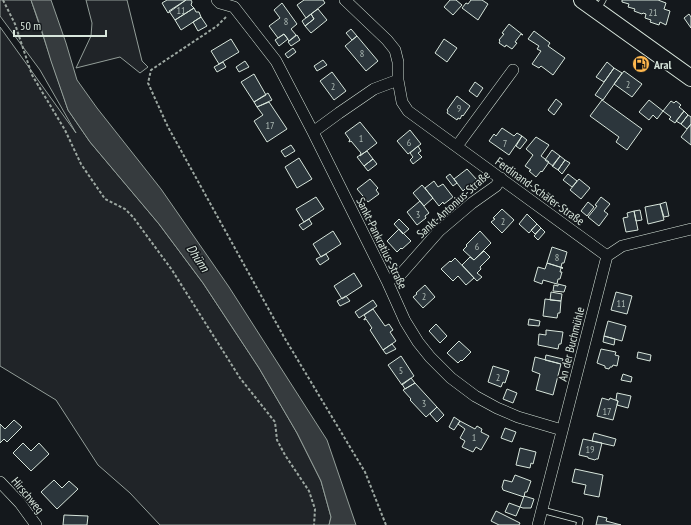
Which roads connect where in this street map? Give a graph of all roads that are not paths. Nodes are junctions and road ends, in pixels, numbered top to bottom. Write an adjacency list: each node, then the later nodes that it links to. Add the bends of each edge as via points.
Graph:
1 (217, 0): 4 (street, via 220,3)
2 (345, 0): 8 (street, Ferdinand-Schäfer-Straße, via 395,50)
3 (582, 0): 5 (main road)
4 (238, 3): 9 (street, Sankt-Pankratius-Straße, via 276,61)
5 (600, 5): 7 (main road)
6 (513, 70): 10 (street)
7 (691, 78)
8 (398, 80): 9 (street, via 374,89); 10 (street, Ferdinand-Schäfer-Straße, via 402,102 408,111)
9 (313, 132): 14 (street, Sankt-Pankratius-Straße)
10 (457, 146): 11 (street, Ferdinand-Schäfer-Straße)
11 (501, 178): 13 (street, Ferdinand-Schäfer-Straße); 14 (street, Sankt-Antonius-Straße, via 496,186 439,231 401,274)
12 (691, 229): 13 (street, via 622,246)
13 (607, 256): 15 (street, An der Buchmühle)
14 (388, 281): 15 (street, Sankt-Pankratius-Straße, via 418,342 451,378 474,396 497,408)
15 (562, 430): 17 (street, An der Buchmühle)
16 (0, 482): 18 (street, Hirschweg)
17 (542, 510): 19 (street, An der Buchmühle); 20 (lane, via 580,520)
18 (36, 525)
19 (538, 525)
20 (579, 525)

